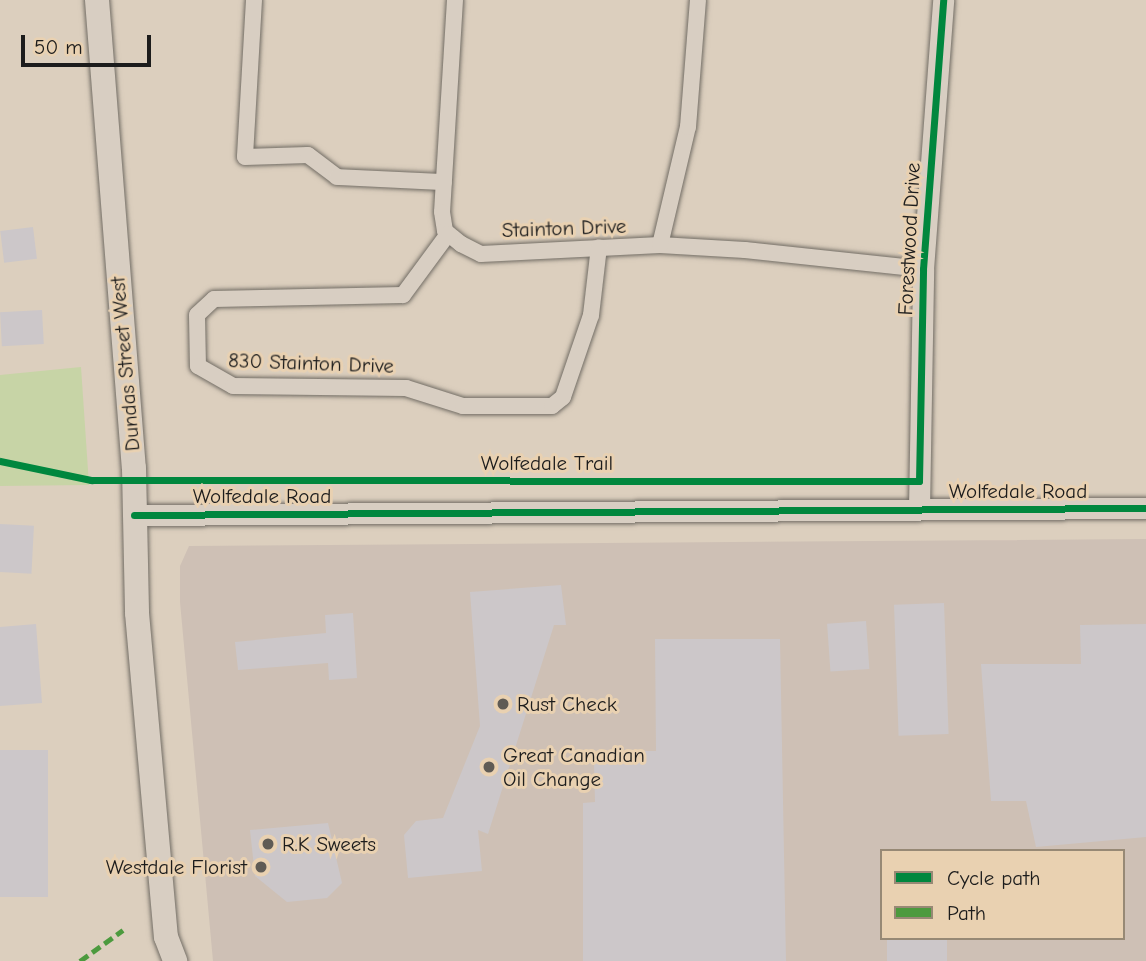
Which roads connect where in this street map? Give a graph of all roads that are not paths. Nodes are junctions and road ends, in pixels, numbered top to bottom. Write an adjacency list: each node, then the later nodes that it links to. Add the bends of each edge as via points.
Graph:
1 (97, 0): 13 (main road, Dundas Street West)
2 (254, 0): 6 (street, via 245,157 308,155 337,177)
3 (455, 0): 6 (street)
4 (698, 0): 8 (street, via 688,127)
5 (943, 0): 10 (street, Forestwood Drive)
6 (444, 182): 7 (street)
7 (448, 234): 9 (street, Stainton Drive, via 481,254); 9 (street, 830 Stainton Drive, via 403,295 214,299 197,315 198,366 233,386 406,388 463,406 552,406 563,397 591,315)
8 (660, 245): 9 (street, Stainton Drive); 10 (street, Stainton Drive)
9 (598, 247)
10 (923, 269): 12 (street, Forestwood Drive)
11 (1146, 508): 12 (street, Wolfedale Road)
12 (919, 509): 13 (street, Wolfedale Road)
13 (134, 515): 14 (main road, Dundas Street West)
14 (164, 949): 15 (main road, Dundas Street West)
15 (175, 961)

